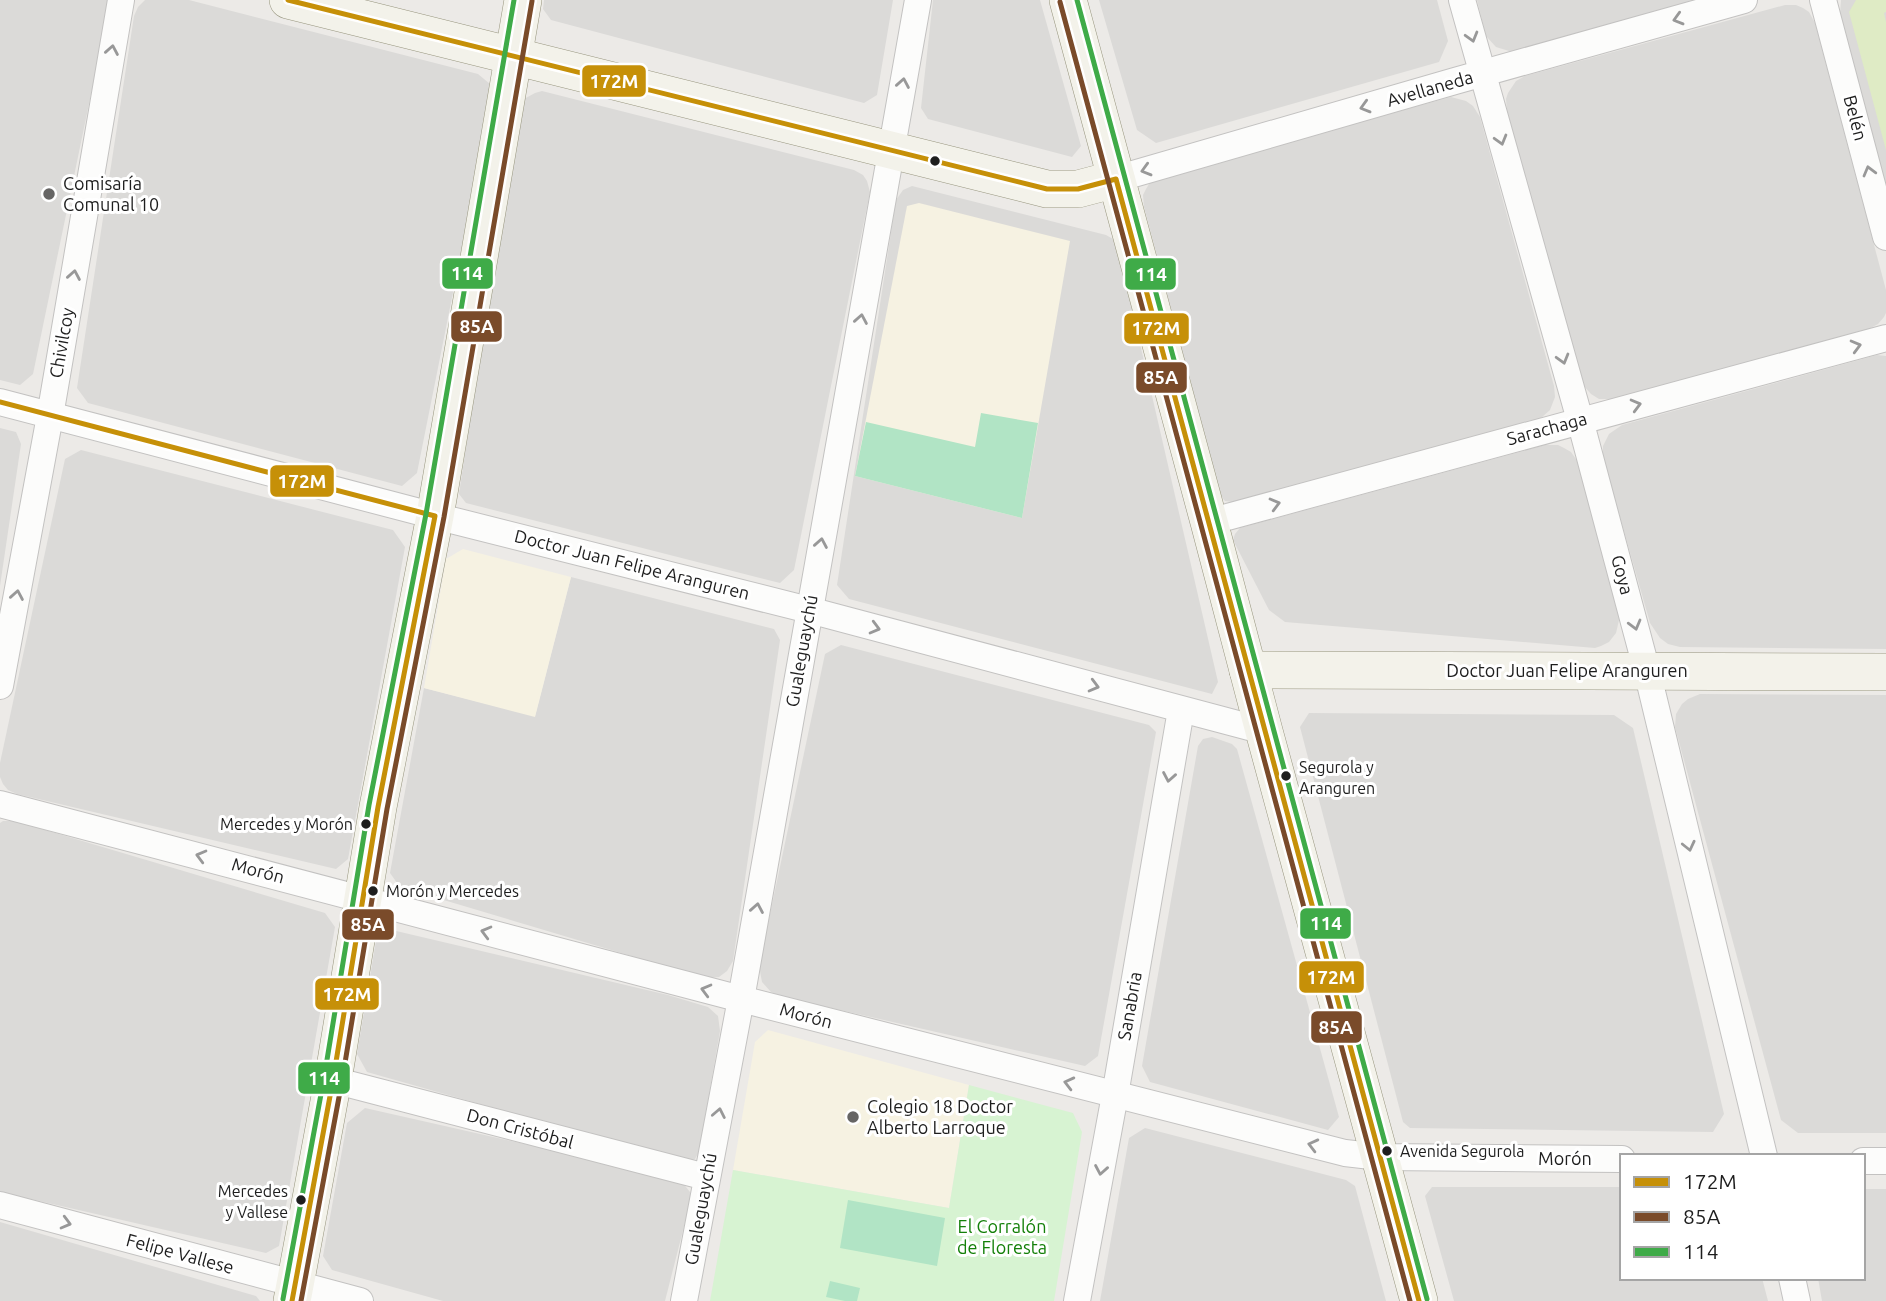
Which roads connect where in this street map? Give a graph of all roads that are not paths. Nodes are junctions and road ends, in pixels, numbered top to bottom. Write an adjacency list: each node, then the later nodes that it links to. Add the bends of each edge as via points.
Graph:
1 (121, 0): 16 (street, Chivilcoy, one-way to 1)
2 (288, 0): 9 (street)
3 (523, 0): 9 (street)
4 (918, 0): 11 (street, Gualeguaychú, one-way to 4)
5 (1068, 0): 12 (street)
6 (1462, 0): 10 (street, Goya, one-way to 10)
7 (1744, 0): 10 (street, Avellaneda, one-way to 10)
8 (1823, 0): 13 (street, Belén, one-way to 8)
9 (513, 56): 11 (street); 18 (street)
10 (1482, 74): 12 (street, Avellaneda, one-way to 12); 17 (street, Goya, one-way to 17)
11 (891, 150): 12 (street, via 1047,189 1077,189); 20 (street, Gualeguaychú, one-way to 11)
12 (1116, 179): 19 (street)
13 (1886, 237)
14 (1886, 338): 17 (street, Sarachaga, one-way to 14)
15 (0, 402): 16 (street, Doctor Juan Felipe Aranguren)
16 (50, 415): 18 (street, Doctor Juan Felipe Aranguren); 24 (street, Chivilcoy, one-way to 16)
17 (1580, 420): 19 (street, Sarachaga, one-way to 17); 22 (street, Goya, one-way to 22)
18 (435, 516): 20 (street, Doctor Juan Felipe Aranguren); 28 (street)
19 (1209, 522): 21 (street)
20 (809, 610): 25 (street, Doctor Juan Felipe Aranguren, one-way to 25); 29 (street, Gualeguaychú, one-way to 20)
21 (1248, 670): 22 (street, Doctor Juan Felipe Aranguren); 26 (street)
22 (1647, 671): 23 (street, Doctor Juan Felipe Aranguren); 32 (street, Goya, one-way to 32)
23 (1886, 672)
24 (0, 686)
25 (1181, 710): 26 (street, Doctor Juan Felipe Aranguren); 31 (street, Sanabria, one-way to 31)
26 (1264, 731): 33 (street)
27 (0, 804): 28 (street, Morón, one-way to 27)
28 (362, 898): 29 (street, Morón, one-way to 28); 30 (street)
29 (741, 999): 31 (street, Morón, one-way to 29); 37 (street, Gualeguaychú, one-way to 29)
30 (333, 1080): 37 (street, Don Cristóbal); 40 (street)
31 (1115, 1095): 33 (street, Morón, one-way to 31, via 1345,1153); 43 (street, Sanabria, one-way to 43)
32 (1764, 1154)
33 (1380, 1157): 34 (street, Morón); 44 (street)
34 (1620, 1159)
35 (1865, 1161): 36 (street)
36 (1886, 1161)
37 (706, 1177): 42 (street, Gualeguaychú)
38 (0, 1205): 40 (street, Felipe Vallese, one-way to 40)
39 (1792, 1280): 45 (street)
40 (294, 1293): 41 (street, Felipe Vallese)
41 (360, 1301)
42 (684, 1301)
43 (1077, 1301)
44 (1419, 1301)
45 (1797, 1301)

